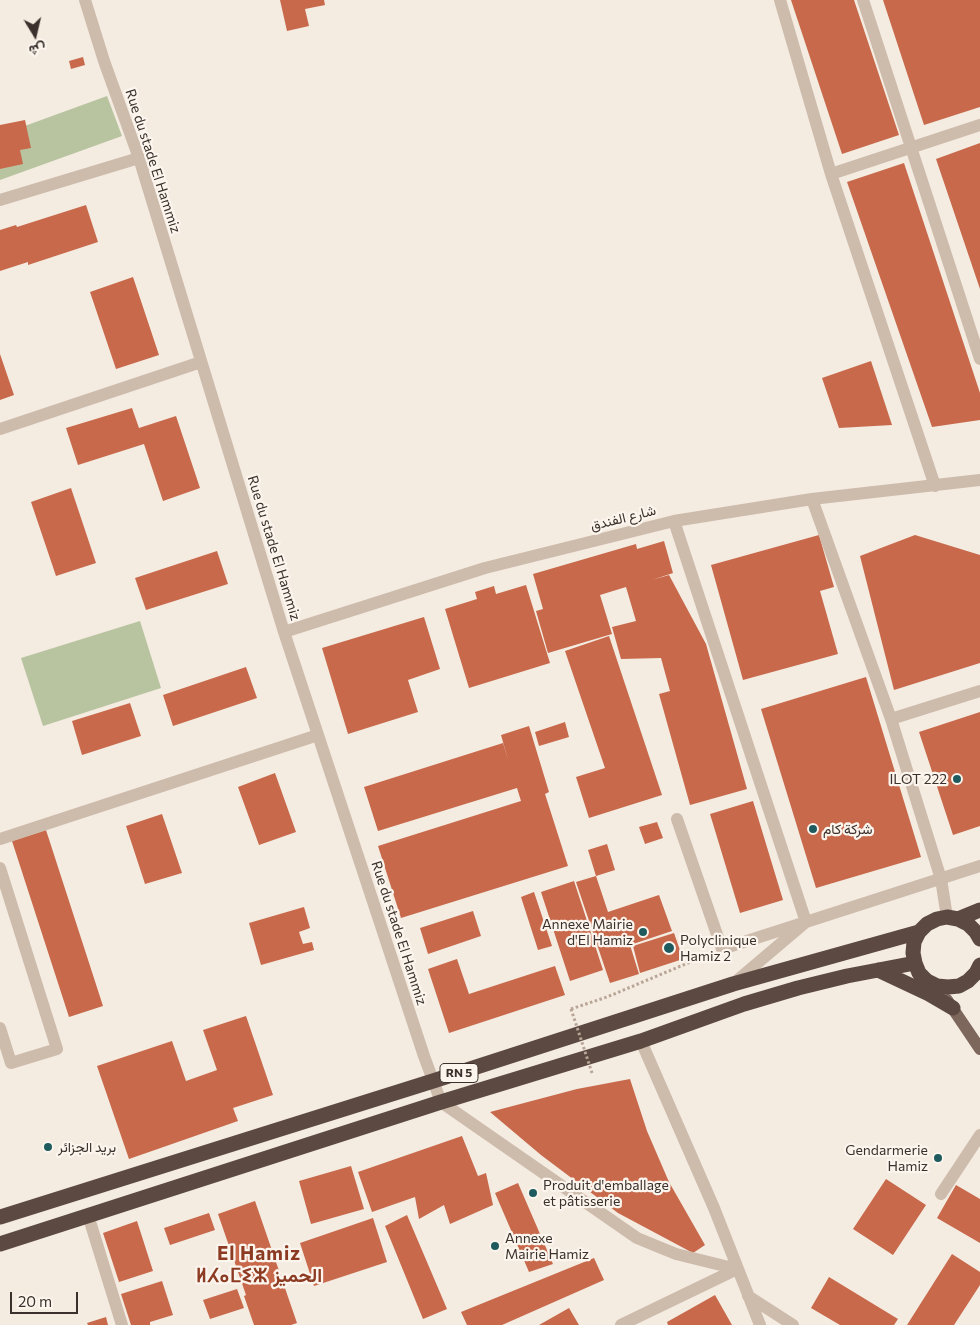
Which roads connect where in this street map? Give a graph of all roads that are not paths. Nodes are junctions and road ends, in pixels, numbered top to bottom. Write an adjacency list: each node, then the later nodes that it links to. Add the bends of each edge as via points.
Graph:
1 (85, 0): 6 (street, Rue du stade El Hammiz)
2 (780, 0): 7 (street)
3 (863, 0): 5 (street)
4 (980, 125): 5 (street)
5 (912, 148): 7 (street); 9 (street)
6 (139, 158): 8 (street); 10 (street, Rue du stade El Hammiz)
7 (831, 174): 13 (street)
8 (0, 200)
9 (980, 359)
10 (200, 362): 11 (street); 16 (street, Rue du stade El Hammiz)
11 (0, 429)
12 (980, 480): 13 (street, شارع الفندق)
13 (935, 486): 14 (street, شارع الفندق)
14 (812, 499): 15 (street, شارع الفندق); 18 (street)
15 (674, 521): 16 (street, شارع الفندق, via 485,568); 27 (street)
16 (284, 632): 19 (street, Rue du stade El Hammiz)
17 (980, 691): 18 (street)
18 (891, 719): 24 (street)
19 (318, 735): 21 (street); 39 (street, Rue du stade El Hammiz)
20 (677, 819): 27 (street, via 722,949)
21 (0, 839)
22 (980, 866): 24 (street)
23 (0, 868): 36 (street, via 57,1049 11,1063)
24 (941, 879): 26 (street); 27 (street)
25 (980, 910): 26 (highway, RN 5)
26 (953, 918): 28 (highway, RN 5, via 932,921); 29 (highway, via 968,924)
27 (806, 922): 33 (street)
28 (919, 932): 30 (highway, via 912,953); 33 (highway, RN 5)
29 (980, 939)
30 (914, 963): 32 (highway, RN 5); 34 (highway, via 927,981)
31 (980, 966): 34 (highway, via 968,981 959,986)
32 (878, 970): 35 (highway); 37 (highway, RN 5, via 744,1004)
33 (733, 984): 39 (highway, RN 5)
34 (937, 986): 35 (main road)
35 (953, 1008): 38 (main road)
36 (0, 1028)
37 (641, 1041): 40 (highway, RN 5); 46 (street)
38 (980, 1049)
39 (433, 1081): 40 (street, Rue du stade El Hammiz); 44 (highway, RN 5)
40 (441, 1102): 43 (highway, RN 5); 46 (street, via 637,1238 676,1254)
41 (980, 1135): 42 (street)
42 (941, 1194)
43 (88, 1215): 45 (highway, RN 5); 48 (street)
44 (0, 1217)
45 (0, 1244)
46 (737, 1269): 47 (street); 49 (street)
47 (748, 1296): 50 (street); 51 (street)
48 (122, 1325)
49 (621, 1325)
50 (760, 1325)
51 (793, 1325)

